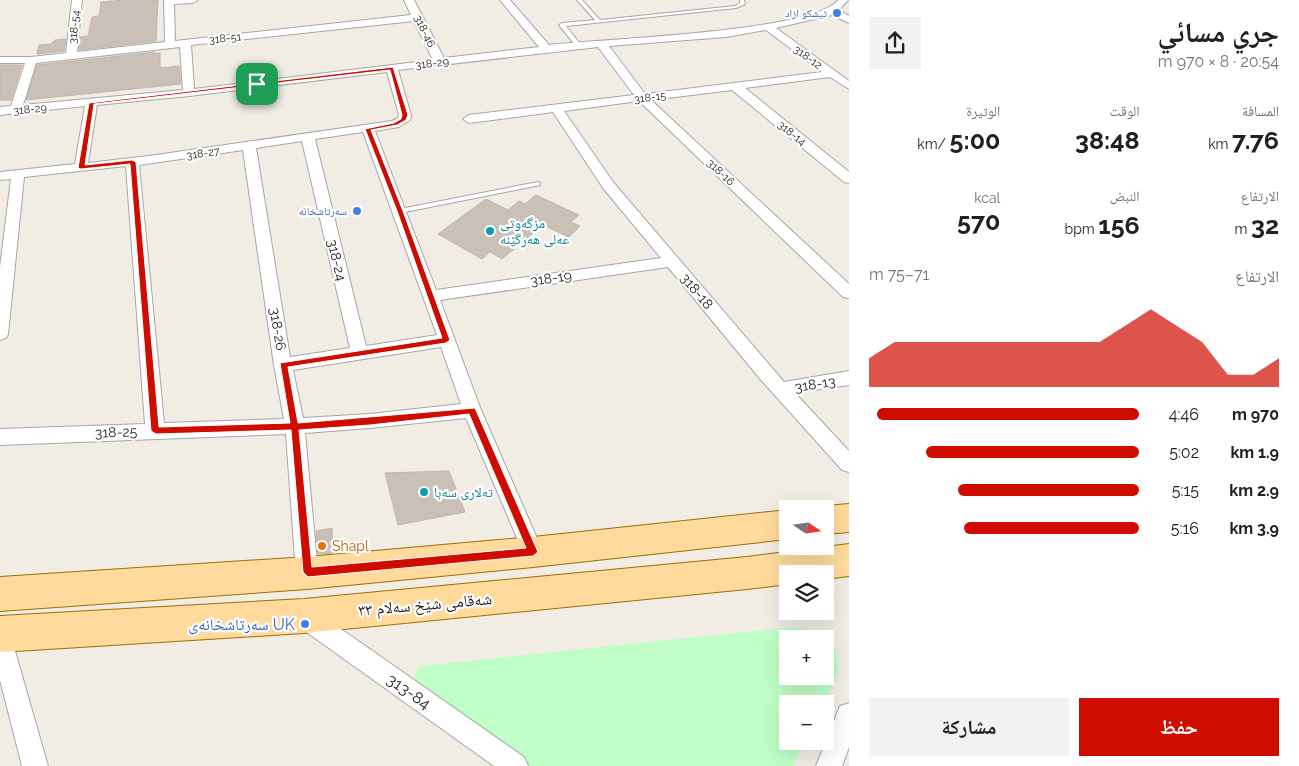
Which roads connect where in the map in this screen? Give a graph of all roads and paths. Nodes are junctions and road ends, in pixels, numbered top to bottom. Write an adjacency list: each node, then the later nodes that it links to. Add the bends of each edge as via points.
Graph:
1 (77, 0): 19 (street, 318-54)
2 (193, 0): 8 (street)
3 (409, 0): 10 (street, 318-46)
4 (505, 0): 18 (street)
5 (579, 0): 11 (lane)
6 (742, 0): 11 (lane, via 743,4 736,7)
7 (843, 0): 9 (street)
8 (169, 1): 16 (street)
9 (832, 11): 12 (street); 13 (street, 318-29)
10 (419, 17): 14 (street, 318-51); 22 (street, 318-46)
11 (598, 20): 17 (lane, via 562,25)
12 (849, 20)
13 (768, 27): 15 (street, 318-29); 24 (street, 318-12)
14 (186, 42): 16 (street, 318-51); 27 (street)
15 (601, 43): 17 (street, 318-29); 28 (street, 318-16)
16 (170, 44): 19 (street, 318-51)
17 (578, 44): 18 (street, 318-29)
18 (546, 48): 22 (street, 318-29)
19 (71, 55): 21 (street, 318-51)
20 (0, 60): 21 (street, 318-51)
21 (31, 60): 31 (street)
22 (440, 62): 23 (street, 318-29)
23 (392, 68): 27 (street, 318-29); 34 (street, 318-27, via 404,120)
24 (831, 74): 25 (street, 318-15); 26 (street, 318-12)
25 (735, 86): 28 (street, 318-15); 41 (street, 318-14)
26 (849, 86)
27 (189, 93): 29 (street, 318-29)
28 (642, 98): 30 (street, 318-15); 45 (street, 318-16)
29 (91, 103): 31 (street, 318-29); 38 (street)
30 (557, 109): 33 (street, 318-15); 44 (street, 318-18, via 608,185)
31 (16, 110): 32 (street, 318-29)
32 (0, 111)
33 (469, 119)
34 (368, 129): 35 (street, 318-27); 43 (street)
35 (308, 138): 36 (street, 318-27); 49 (street, 318-24)
36 (249, 146): 37 (street, 318-27); 50 (street, 318-26)
37 (132, 162): 38 (street, 318-27); 55 (street)
38 (81, 168): 39 (street, 318-27)
39 (18, 174): 40 (street, 318-27); 47 (street)
40 (0, 176)
41 (849, 179)
42 (538, 184): 43 (lane)
43 (400, 211): 46 (street)
44 (672, 261): 46 (street, 318-19); 52 (street, 318-18)
45 (849, 293)
46 (430, 296): 48 (street)
47 (0, 334)
48 (446, 340): 49 (street); 53 (street)
49 (359, 354): 50 (street)
50 (283, 365): 54 (street, 318-26)
51 (849, 378): 52 (street, 318-13)
52 (780, 389): 57 (street, 318-18)
53 (472, 410): 54 (street, 318-25); 61 (street)
54 (295, 426): 55 (street, 318-25); 63 (street, 318-26)
55 (156, 431): 56 (street, 318-25)
56 (0, 437)
57 (849, 464)
58 (849, 518): 59 (main road)
59 (834, 519)
60 (779, 525): 61 (main road)
61 (533, 552): 63 (main road)
62 (849, 560): 65 (main road, شەقامی شێخ سەلام ٣٣, via 747,573)
63 (308, 572): 64 (main road)
64 (0, 594)
65 (304, 616): 66 (main road, شەقامی شێخ سەلام ٣٣); 70 (street, 313-84)
66 (0, 636): 69 (street)
67 (849, 715): 68 (street)
68 (833, 765)
69 (35, 766)
70 (515, 766)

